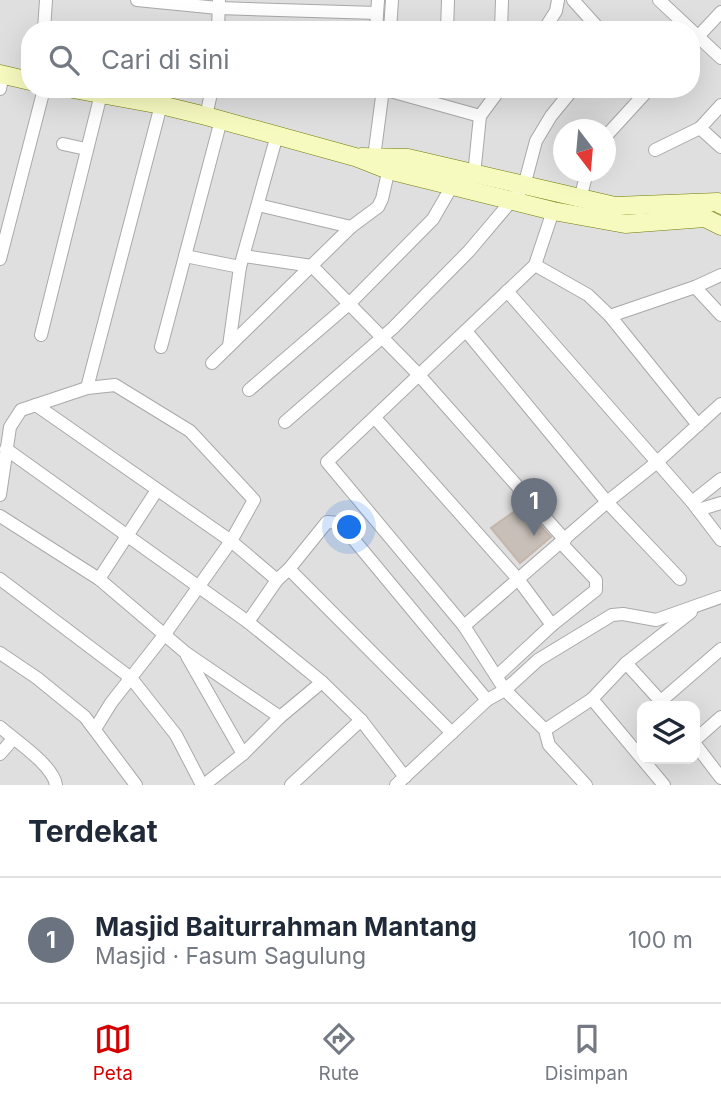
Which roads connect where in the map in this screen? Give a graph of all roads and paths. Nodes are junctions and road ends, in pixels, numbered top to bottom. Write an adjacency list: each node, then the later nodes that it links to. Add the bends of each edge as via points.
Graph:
1 (46, 0): 12 (street)
2 (137, 0): 9 (street)
3 (392, 0): 13 (street)
4 (448, 0): 14 (street)
5 (502, 0): 15 (street)
6 (558, 0): 16 (street)
7 (573, 0): 17 (street)
8 (659, 0): 18 (street)
9 (218, 4): 10 (street)
10 (378, 6)
11 (721, 12): 19 (street)
12 (45, 21)
13 (392, 21)
14 (447, 21)
15 (501, 21)
16 (550, 21)
17 (592, 21)
18 (678, 21)
19 (700, 35)
20 (700, 43): 21 (street)
21 (721, 58)
22 (1, 79): 23 (street)
23 (21, 80)
24 (42, 98): 57 (street)
25 (100, 98): 42 (street)
26 (123, 98): 33 (street)
27 (213, 98): 36 (street)
28 (383, 98): 44 (street)
29 (415, 98): 35 (street)
30 (493, 98): 35 (street)
31 (566, 98): 48 (street, via 536,141)
32 (641, 98): 37 (street)
33 (161, 105): 36 (street); 74 (street)
34 (721, 105): 38 (street)
35 (480, 116): 45 (street)
36 (214, 118): 39 (street); 56 (street)
37 (616, 125)
38 (700, 128): 41 (street); 43 (street)
39 (277, 135): 44 (street); 52 (street)
40 (63, 144): 42 (street)
41 (721, 147)
42 (86, 149): 68 (street)
43 (655, 150)
44 (382, 162): 45 (street, via 444,166); 47 (street); 55 (street, via 382,199)
45 (474, 175): 48 (street)
46 (584, 182): 49 (street)
47 (452, 186): 50 (street); 64 (street, via 433,219)
48 (523, 186): 49 (street); 50 (street)
49 (580, 199): 51 (street, via 615,206)
50 (508, 202): 53 (street); 69 (street, via 469,251)
51 (720, 202)
52 (258, 205): 55 (street); 58 (street)
53 (553, 211): 54 (street, via 625,224 705,218); 59 (street)
54 (721, 226)
55 (351, 227): 60 (street)
56 (186, 256): 58 (street); 70 (street)
57 (0, 258)
58 (242, 261): 60 (street); 71 (street)
59 (535, 265): 63 (street); 66 (street, via 588,295)
60 (312, 266): 64 (street); 71 (street)
61 (721, 275): 62 (street)
62 (695, 286): 65 (street); 66 (street)
63 (507, 291): 67 (street); 82 (street)
64 (349, 304): 69 (street); 75 (street)
65 (721, 315)
66 (610, 316): 80 (street)
67 (466, 331): 73 (street); 86 (street)
68 (41, 335)
69 (383, 338): 73 (street); 79 (street)
70 (161, 346)
71 (229, 346): 72 (street)
72 (212, 363)
73 (418, 374): 78 (street); 93 (street)
74 (87, 387): 77 (street); 92 (street, via 115,385 190,431 253,497)
75 (249, 390)
76 (721, 404): 80 (street)
77 (36, 405): 81 (street, via 21,410 10,427); 84 (street)
78 (375, 418): 97 (street); 105 (street, via 327,462)
79 (285, 422)
80 (698, 425): 82 (street)
81 (6, 449): 85 (street); 90 (street)
82 (656, 463): 86 (street); 88 (street)
83 (721, 479): 88 (street)
84 (157, 491): 90 (street); 92 (street)
85 (0, 495)
86 (607, 502): 93 (street); 98 (street)
87 (721, 503): 88 (street)
88 (695, 506): 91 (street)
89 (0, 516): 96 (street)
90 (127, 537): 96 (street); 100 (street)
91 (721, 540)
92 (231, 541): 99 (street); 100 (street)
93 (563, 542): 97 (street); 104 (street, via 597,586)
94 (289, 569): 99 (street); 115 (street, via 327,522 340,523); 125 (street)
95 (0, 579): 112 (street)
96 (99, 579): 106 (street)
97 (517, 579): 104 (street); 105 (street)
98 (680, 579)
99 (276, 580): 103 (street)
100 (197, 587): 103 (street); 106 (street)
101 (721, 597): 102 (street)
102 (698, 607): 110 (street); 114 (street, via 656,620 612,615 538,660)
103 (248, 622): 113 (street)
104 (552, 625): 111 (street)
105 (464, 626): 111 (street)
106 (165, 634): 109 (street); 112 (street)
107 (721, 649): 118 (street)
108 (0, 653): 123 (street, via 85,716)
109 (186, 653): 119 (street); 130 (street)
110 (626, 663): 116 (street); 117 (street)
111 (497, 677): 114 (street)
112 (131, 678): 123 (street); 135 (street, via 176,735)
113 (322, 682): 119 (street); 121 (street)
114 (505, 690): 115 (street); 124 (street)
115 (487, 699): 125 (street)
116 (592, 699): 124 (street); 138 (street)
117 (660, 701)
118 (666, 701)
119 (281, 717): 130 (street)
120 (721, 717): 126 (street)
121 (361, 720): 132 (street); 136 (street)
122 (0, 727): 127 (street)
123 (95, 729): 134 (street)
124 (545, 730): 137 (street, via 550,745)
125 (452, 733): 132 (street)
126 (700, 737)
127 (13, 739): 129 (street); 133 (street, via 42,762)
128 (700, 749): 131 (street)
129 (0, 754)
130 (243, 754): 135 (street)
131 (721, 778)
132 (401, 781)
133 (56, 785)
134 (136, 785)
135 (203, 785)
136 (291, 785)
137 (586, 785)
138 (664, 785)

